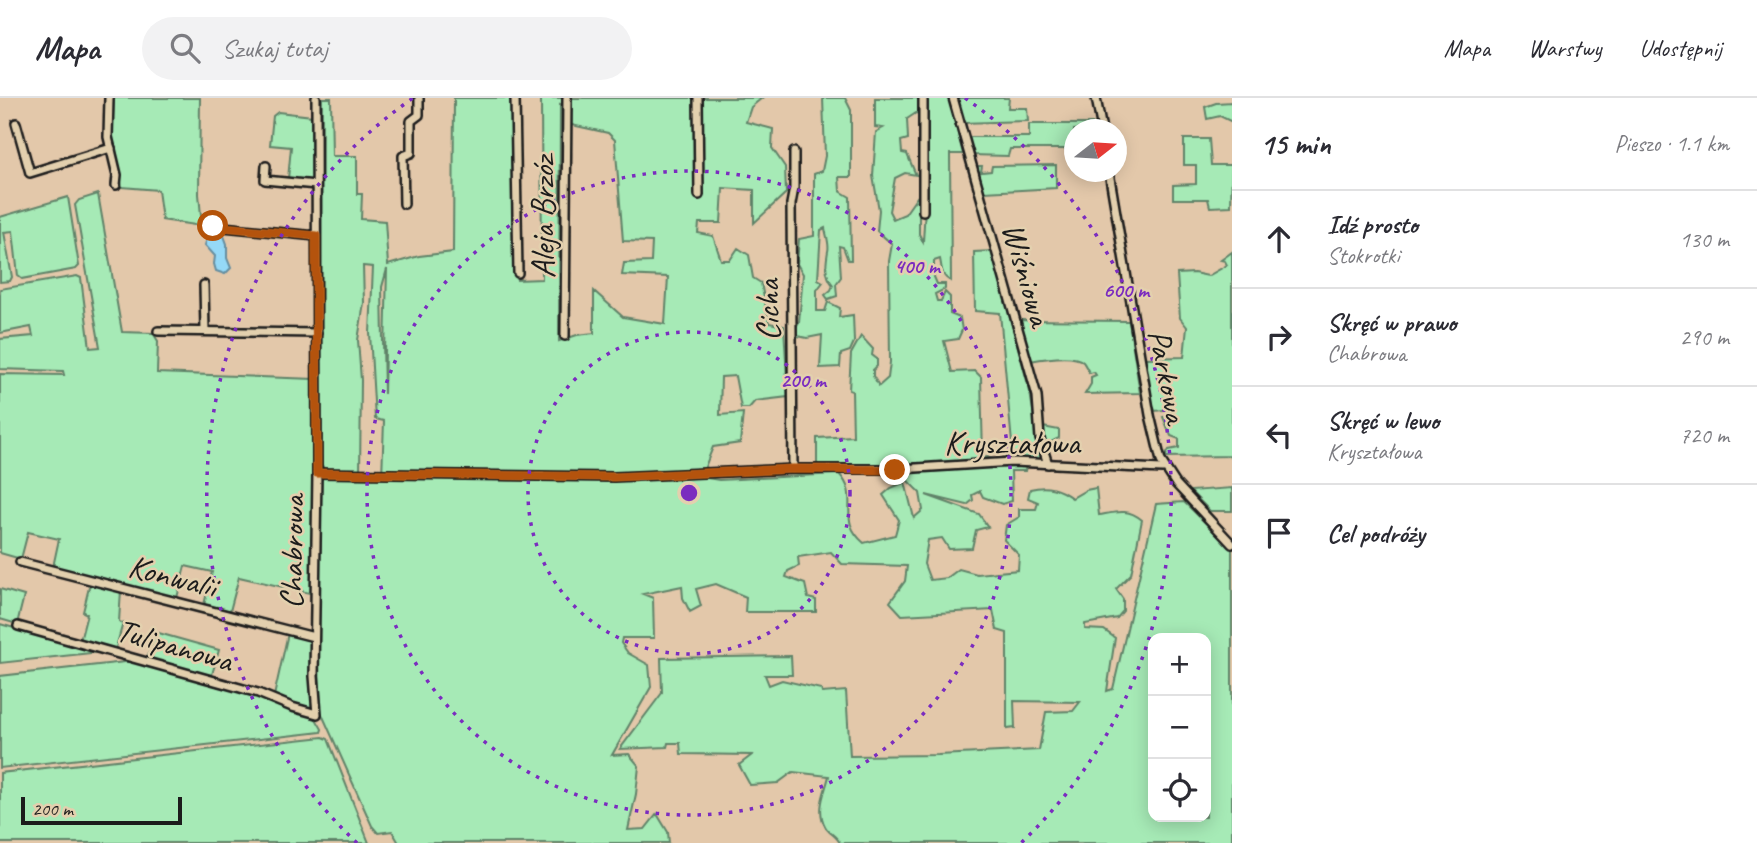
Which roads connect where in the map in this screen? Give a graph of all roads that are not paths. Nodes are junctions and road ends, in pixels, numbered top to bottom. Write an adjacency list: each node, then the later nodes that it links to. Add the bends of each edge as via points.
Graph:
1 (109, 98): 12 (street)
2 (316, 98): 17 (street, Chabrowa)
3 (419, 98): 19 (street, via 419,116 411,121 411,153 403,156)
4 (516, 98): 23 (street)
5 (567, 98): 28 (street, Aleja Brzóz)
6 (698, 98): 18 (street)
7 (923, 98): 20 (street)
8 (953, 98): 29 (street, Wiśniowa, via 1037,397 1040,439)
9 (1096, 98): 10 (street)
10 (1100, 119)
11 (16, 123): 12 (street, via 30,173)
12 (111, 148): 16 (street)
13 (794, 152): 31 (street, Cicha)
14 (266, 166): 17 (street, via 265,180)
15 (1111, 182): 30 (street, Parkowa, via 1150,415)
16 (116, 185)
17 (316, 185): 22 (street, Chabrowa)
18 (699, 194)
19 (404, 204)
20 (923, 211)
21 (204, 229): 22 (street, via 213,226)
22 (316, 236): 27 (street, Chabrowa)
23 (518, 273)
24 (204, 285): 26 (street)
25 (158, 331): 26 (street)
26 (205, 331): 27 (street)
27 (317, 333): 32 (street, Chabrowa)
28 (565, 336)
29 (1048, 464): 30 (street, Kryształowa); 31 (street, Kryształowa, via 1013,461 895,470)
30 (1163, 466): 33 (street)
31 (793, 469): 32 (street, Kryształowa, via 614,477)
32 (317, 473): 36 (street, Chabrowa)
33 (1232, 544)
34 (20, 562): 36 (street, Konwalii)
35 (18, 626): 37 (street, Tulipanowa)
36 (314, 637): 37 (street, Chabrowa)
37 (317, 714)

